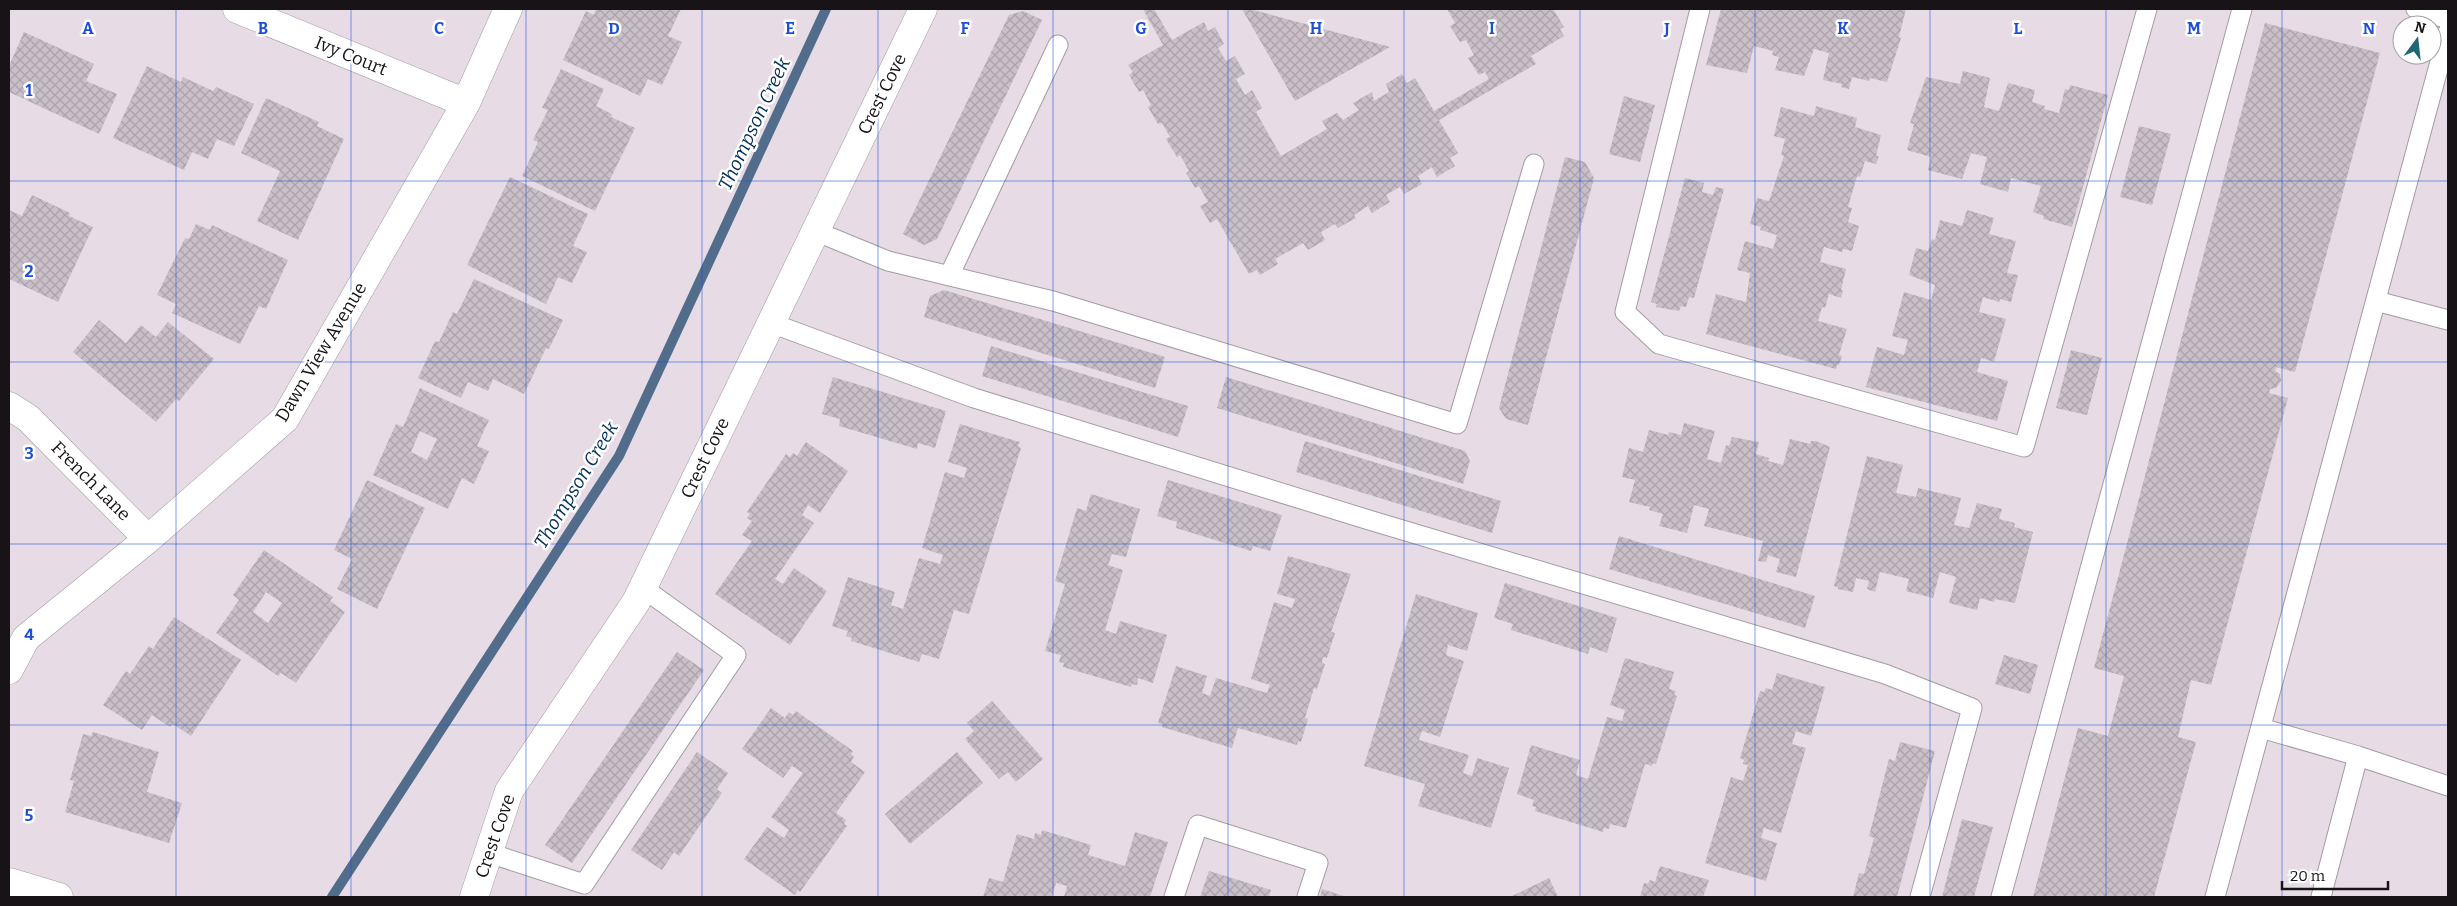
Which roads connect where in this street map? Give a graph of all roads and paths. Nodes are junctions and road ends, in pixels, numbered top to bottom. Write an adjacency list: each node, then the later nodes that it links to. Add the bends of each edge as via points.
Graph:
1 (237, 9): 11 (street, Ivy Court)
2 (508, 9): 11 (street, Dawn View Avenue)
3 (923, 9): 13 (street, Crest Cove)
4 (1700, 9): 7 (lane, via 1625,312 1659,344 2024,447)
5 (2242, 9): 32 (lane)
6 (2416, 9): 8 (lane)
7 (2146, 12)
8 (2448, 19)
9 (2448, 32): 15 (lane)
10 (1058, 45): 14 (lane)
11 (466, 103): 19 (street, Dawn View Avenue, via 285,418)
12 (1534, 164): 14 (lane, via 1457,424 1053,301)
13 (815, 231): 14 (lane, via 888,261); 17 (street, Crest Cove)
14 (949, 276)
15 (2376, 301): 16 (lane); 22 (lane)
16 (2448, 320)
17 (771, 323): 20 (street, Crest Cove); 31 (lane, via 974,398 1885,674 1972,708)
18 (9, 406): 19 (street, French Lane, via 28,418)
19 (148, 539): 21 (street, Dawn View Avenue, via 26,638)
20 (643, 588): 25 (street, Crest Cove, via 509,791); 25 (lane, via 736,655 584,884)
21 (9, 670)
22 (2261, 728): 23 (lane); 33 (lane)
23 (2358, 756): 24 (lane); 34 (lane)
24 (2448, 786)
25 (489, 853): 28 (street, Crest Cove)
26 (9, 882): 27 (street)
27 (59, 897)
28 (474, 897)
29 (1174, 897): 30 (lane, via 1198,825 1318,863)
30 (1307, 897)
31 (1920, 897)
32 (2001, 897)
33 (2215, 897)
34 (2320, 897)

